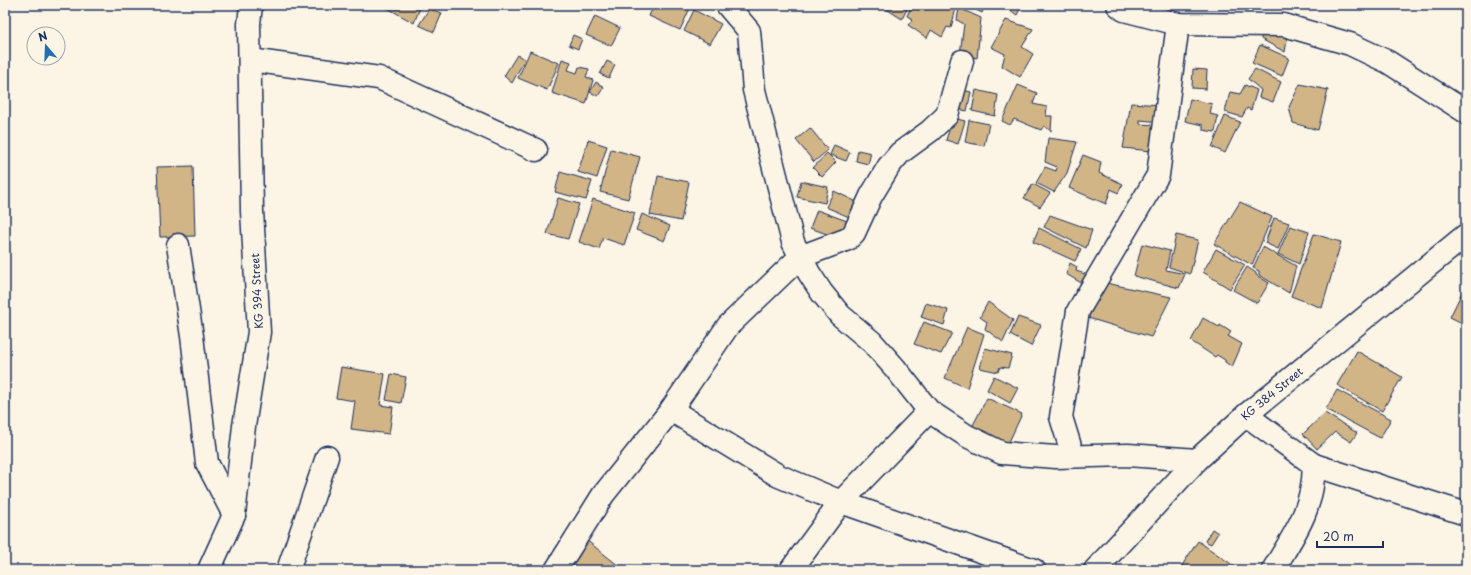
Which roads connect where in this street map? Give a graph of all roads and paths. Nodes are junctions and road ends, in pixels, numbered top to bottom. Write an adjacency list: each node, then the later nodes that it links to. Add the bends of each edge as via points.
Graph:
1 (251, 5): 5 (street, KG 394 Street)
2 (727, 5): 11 (street, via 749,31 754,90 793,242)
3 (1118, 5): 4 (street, via 1124,10)
4 (1178, 24): 7 (street, via 1284,25 1350,44 1388,62); 15 (street, via 1158,175 1078,311 1061,416)
5 (250, 60): 8 (street, via 379,78); 21 (street, KG 394 Street, via 252,211 259,332 244,426)
6 (962, 61): 11 (street, via 947,115 900,153 889,166 871,196 854,233 848,239)
7 (1466, 112)
8 (536, 150)
9 (1466, 235): 14 (street, KG 384 Street)
10 (178, 245): 21 (street, via 207,463)
11 (800, 257): 12 (street, via 728,326); 13 (street, via 822,293 872,342)
12 (671, 410): 19 (street, via 778,476); 24 (street, via 603,495)
13 (929, 411): 15 (street, via 967,436 1002,453); 19 (street)
14 (1246, 415): 17 (street, KG 384 Street); 18 (street)
15 (1073, 456): 17 (street, via 1128,454)
16 (327, 457): 23 (street)
17 (1197, 460): 27 (street, KG 384 Street)
18 (1314, 465): 20 (street); 28 (street, via 1314,484 1304,517)
19 (841, 502): 25 (street); 26 (street)
20 (1466, 514)
21 (234, 515): 22 (street, KG 394 Street)
22 (209, 570)
23 (288, 570)
24 (556, 570)
25 (790, 570)
26 (1034, 570)
27 (1095, 570)
28 (1273, 570)

